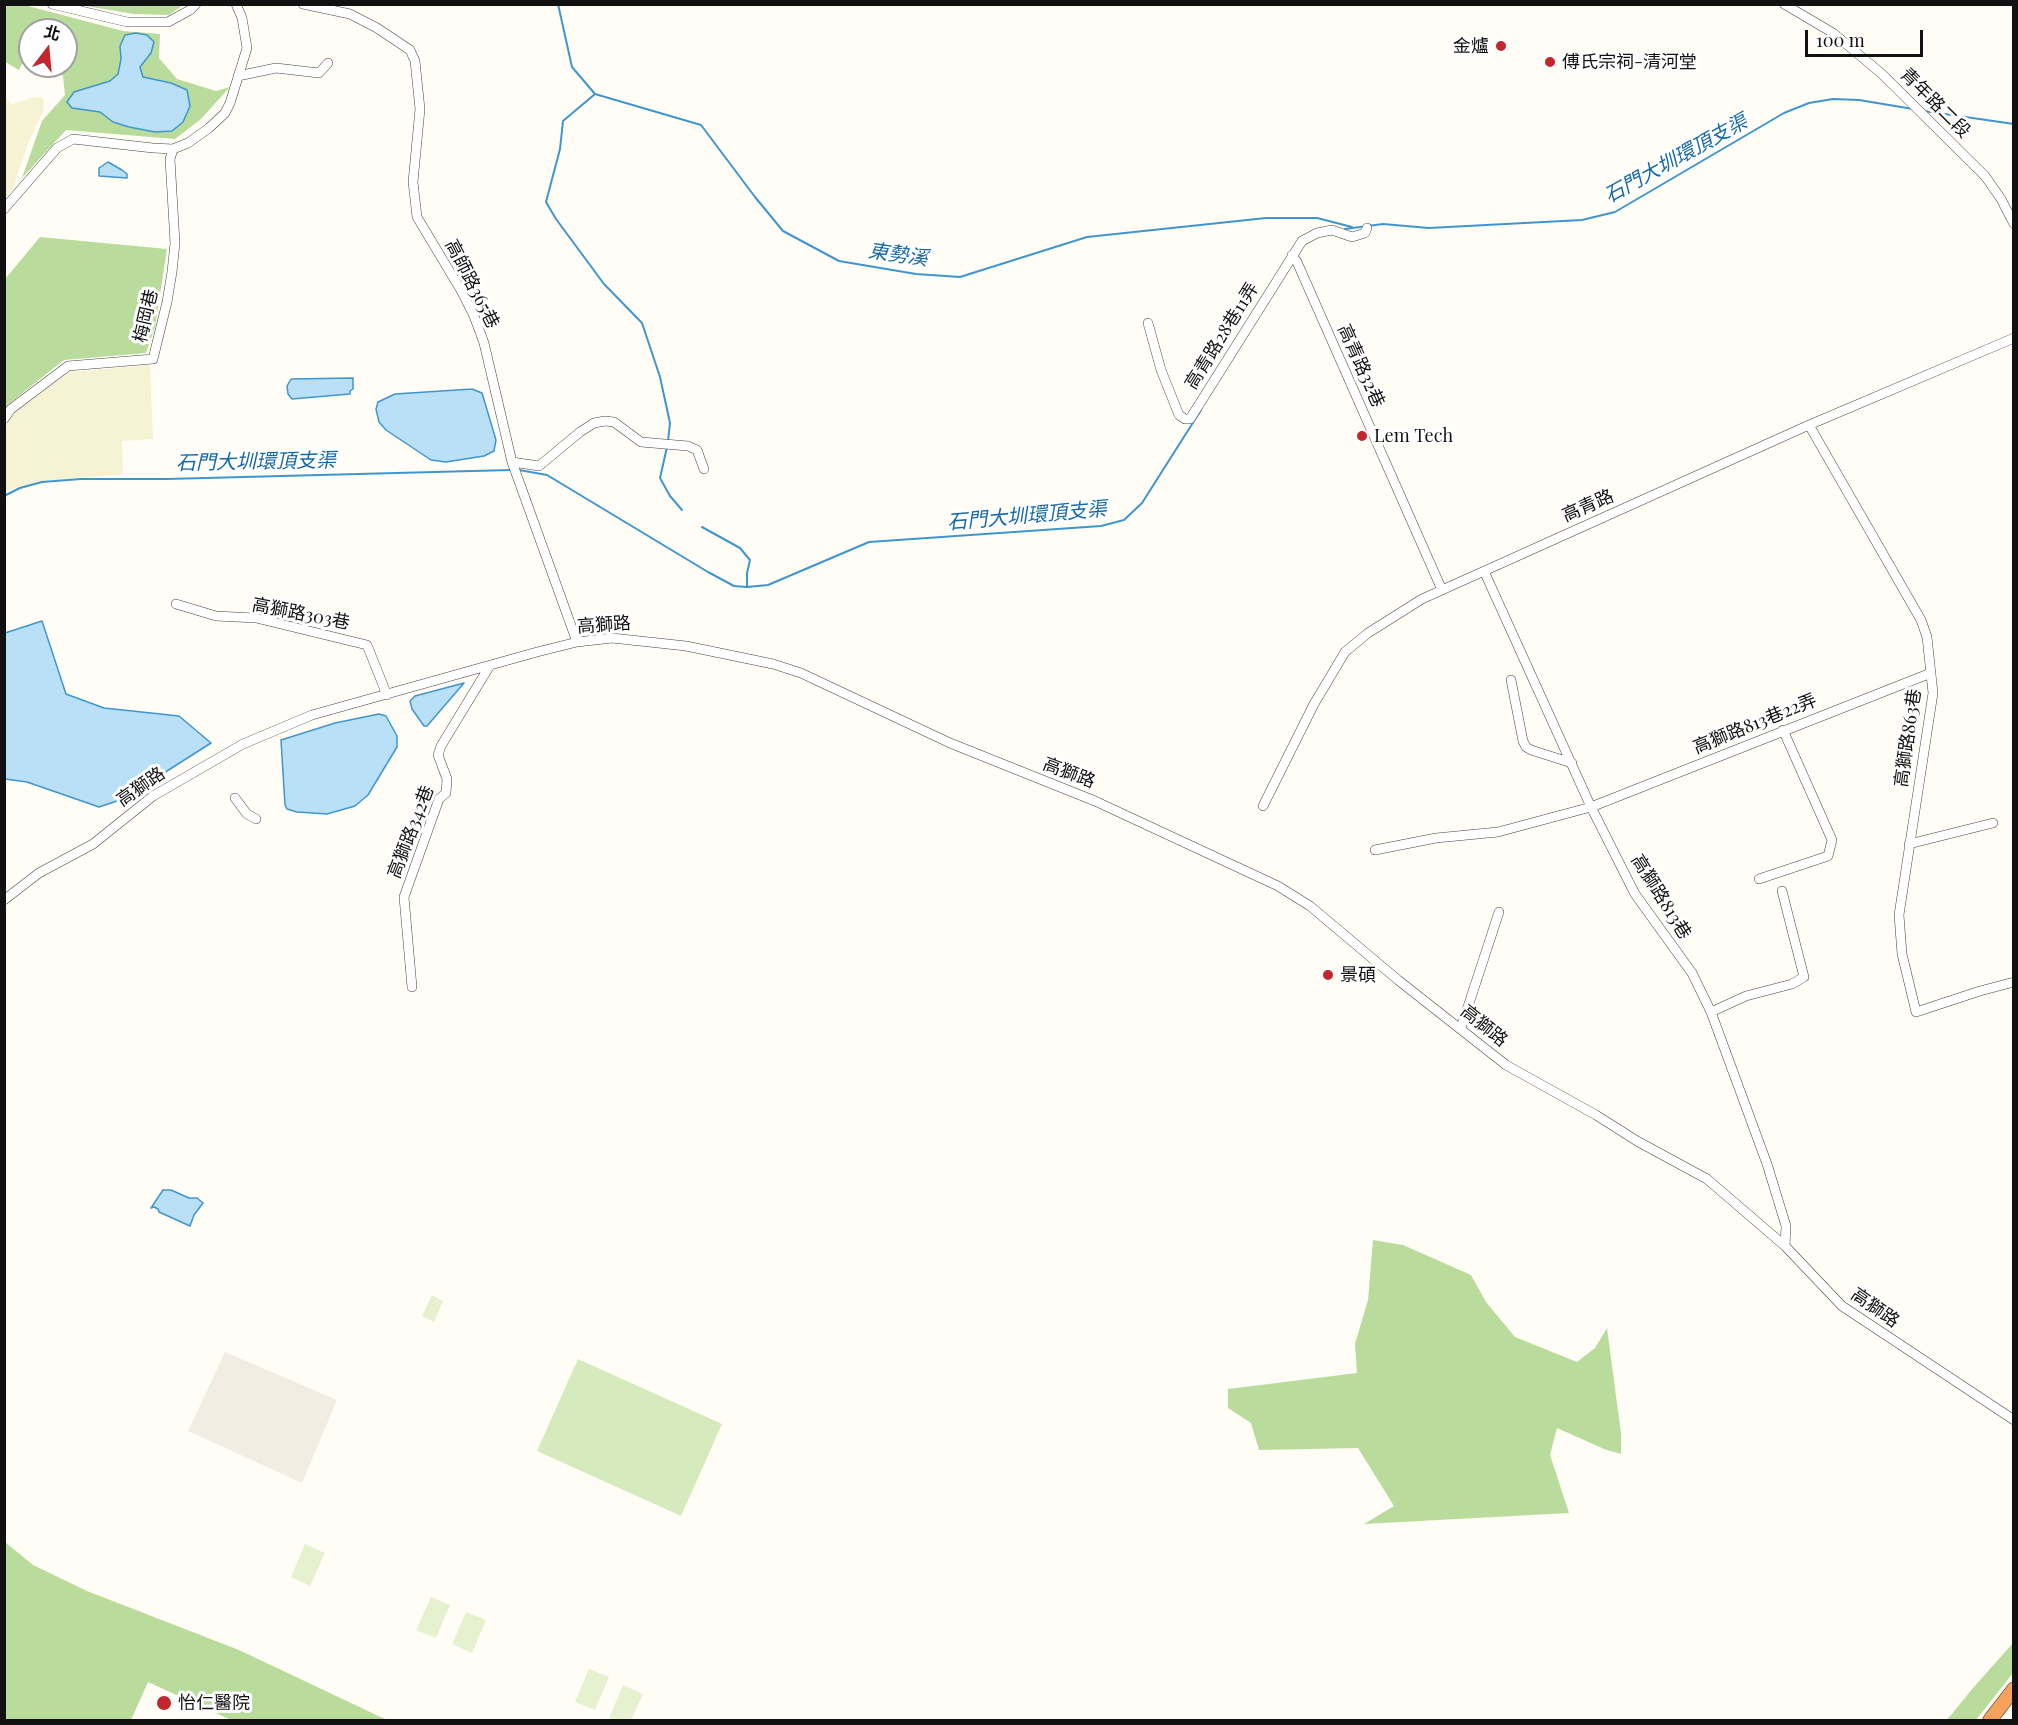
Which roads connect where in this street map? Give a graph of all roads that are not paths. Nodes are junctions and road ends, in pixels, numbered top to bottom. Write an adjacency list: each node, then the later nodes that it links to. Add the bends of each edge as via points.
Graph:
1 (52, 4): 6 (street)
2 (196, 4): 6 (street, via 168,22 127,22)
3 (236, 4): 8 (street, via 247,48)
4 (303, 4): 18 (street, 高師路365巷, via 350,14 410,50 415,61 420,109 413,182 417,217 474,316)
5 (1784, 4): 11 (street, 青年路二段, via 1833,33 1882,74 1985,176)
6 (76, 7)
7 (328, 63): 8 (street, via 319,73 276,68)
8 (238, 76): 9 (street, via 225,113 189,143)
9 (173, 149): 10 (street, via 73,139 57,148); 16 (street, 梅岡巷, via 170,159 175,243 167,302 153,359 68,366 11,409)
10 (4, 209)
11 (2013, 224)
12 (1367, 228): 13 (street, 高青路28巷11弄, via 1365,233 1352,237 1332,230 1317,233 1302,241)
13 (1292, 255): 14 (street, 高青路28巷11弄, via 1190,419 1179,415); 21 (street, 高青路32巷)
14 (1148, 323)
15 (2013, 338): 17 (street, 高青路)
16 (4, 419)
17 (1809, 426): 20 (street, 高青路); 25 (street, 高獅路863巷, via 1921,620)
18 (512, 462): 19 (street, via 539,466 580,432 605,421 614,422 641,442 697,450); 23 (street, 高師路365巷)
19 (704, 469)
20 (1484, 571): 21 (street, 高青路); 29 (street, 高獅路813巷)
21 (1442, 590): 31 (street, 高青路, via 1368,633 1346,652 1314,704)
22 (176, 604): 27 (street, 高獅路303巷, via 216,616 256,618 367,645)
23 (577, 642): 24 (street, 高獅路); 44 (street, 高獅路, via 641,639 773,664 801,673 950,743 1095,801 1259,876 1302,901)
24 (489, 667): 27 (street, 高獅路); 42 (street, 高獅路342巷, via 438,754 447,779 446,793 439,800 404,897)
25 (1931, 673): 28 (street, 高獅路813巷22弄); 35 (street, 高獅路863巷, via 1933,693)
26 (1511, 680): 29 (street, via 1526,747)
27 (387, 695): 39 (street, 高獅路, via 312,715 243,744 153,796 93,844 39,873)
28 (1783, 730): 32 (street, 高獅路813巷22弄); 37 (street, via 1832,840 1828,856)
29 (1572, 763): 32 (street, 高獅路813巷)
30 (235, 798): 33 (street)
31 (1263, 806)
32 (1591, 807): 36 (street, 高獅路813巷22弄, via 1498,832 1436,838); 43 (street, 高獅路813巷, via 1635,894 1692,974)
33 (256, 819)
34 (1993, 823): 35 (street)
35 (1909, 844): 41 (street, 高獅路863巷, via 1899,929 1916,1012)
36 (1375, 850)
37 (1759, 879)
38 (1782, 891): 43 (street, via 1804,977)
39 (4, 900)
40 (1499, 912): 44 (street)
41 (2013, 982)
42 (412, 987)
43 (1711, 1012): 45 (street, 高獅路813巷, via 1767,1164 1786,1226)
44 (1461, 1028): 45 (street, 高獅路, via 1506,1065 1707,1179)
45 (1785, 1246): 46 (street, 高獅路, via 1842,1306)
46 (2013, 1420)
47 (2013, 1689): 48 (highway)
48 (1990, 1720)

